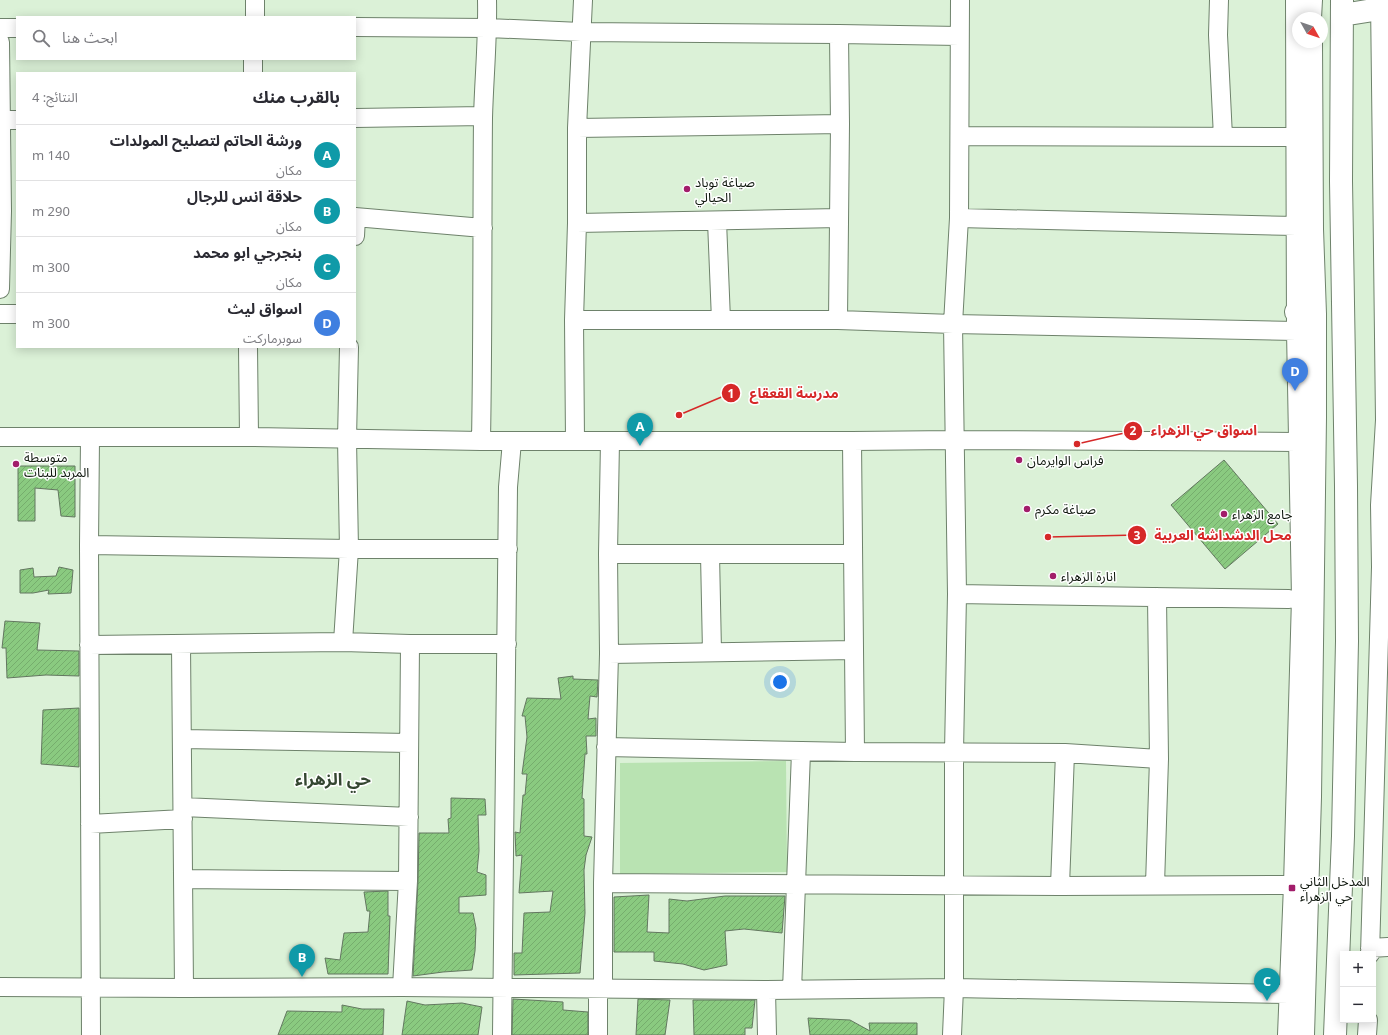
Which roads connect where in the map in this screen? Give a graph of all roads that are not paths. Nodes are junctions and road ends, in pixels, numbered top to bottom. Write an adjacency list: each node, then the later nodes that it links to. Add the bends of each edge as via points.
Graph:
1 (255, 0): 11 (street)
2 (487, 0): 15 (street)
3 (583, 0): 16 (street)
4 (960, 0): 18 (street)
5 (1219, 0): 31 (street, via 1218,35)
6 (1295, 0): 32 (street)
7 (1311, 0): 10 (main road)
8 (1380, 4): 9 (main road); 20 (street)
9 (1342, 7): 100 (main road, via 1341,181 1347,641)
10 (1310, 12)
11 (255, 16)
12 (356, 27): 15 (street)
13 (0, 28): 14 (street)
14 (16, 28)
15 (488, 28): 16 (street); 25 (street)
16 (581, 32): 17 (street); 29 (street)
17 (839, 34): 18 (street); 28 (street)
18 (959, 36): 30 (street)
19 (0, 42): 27 (street)
20 (1384, 45): 24 (street)
21 (1310, 48): 46 (main road, via 1312,229)
22 (253, 60): 23 (street)
23 (253, 72)
24 (1385, 113): 33 (street)
25 (483, 116): 26 (street); 41 (street)
26 (356, 118)
27 (9, 120): 34 (street)
28 (840, 124): 29 (street); 36 (street)
29 (577, 128): 39 (street)
30 (960, 136): 31 (street); 37 (street)
31 (1223, 137): 32 (street)
32 (1295, 137): 40 (street)
33 (1385, 194): 42 (street)
34 (9, 212): 43 (street)
35 (356, 217): 41 (street)
36 (839, 218): 38 (street); 49 (street)
37 (959, 218): 40 (street); 50 (street)
38 (717, 221): 39 (street); 48 (street)
39 (577, 223): 47 (street)
40 (1296, 226): 46 (street)
41 (483, 228): 63 (street)
42 (1386, 272): 53 (street)
43 (0, 290)
44 (0, 314): 45 (street)
45 (16, 314)
46 (1302, 319): 50 (street); 65 (street); 96 (main road, via 1315,417)
47 (574, 320): 48 (street); 61 (street)
48 (721, 320): 49 (street)
49 (838, 320): 50 (street)
50 (953, 324): 59 (street)
51 (248, 348): 56 (street)
52 (349, 348): 58 (street)
53 (1386, 348): 54 (street)
54 (1386, 420): 66 (street)
55 (0, 437): 57 (street)
56 (249, 437): 57 (street); 58 (street)
57 (90, 438): 68 (street)
58 (347, 439): 63 (street); 69 (street)
59 (954, 440): 62 (street); 65 (street); 75 (street)
60 (512, 441): 61 (street); 63 (street); 70 (street, via 508,487)
61 (575, 441): 64 (street)
62 (852, 441): 64 (street); 73 (street)
63 (481, 442)
64 (610, 442): 71 (street)
65 (1297, 442): 96 (street)
66 (1384, 504): 67 (street)
67 (1384, 538): 74 (street)
68 (88, 545): 69 (street); 81 (street)
69 (349, 549): 70 (street); 78 (street)
70 (508, 549): 80 (street)
71 (608, 554): 72 (street); 85 (street)
72 (710, 554): 73 (street); 84 (street)
73 (853, 554): 83 (street)
74 (1384, 567): 86 (street)
75 (957, 594): 76 (street); 92 (street)
76 (1157, 597): 77 (street); 95 (street)
77 (1288, 599)
78 (343, 642): 79 (street); 82 (street)
79 (410, 644): 80 (street); 88 (street)
80 (506, 644): 117 (street)
81 (89, 645): 82 (street); 99 (street)
82 (181, 645): 87 (street)
83 (854, 650): 84 (street); 91 (street)
84 (712, 652): 85 (street)
85 (609, 654): 89 (street)
86 (1383, 658): 94 (street)
87 (182, 739): 88 (street); 97 (street)
88 (410, 743): 98 (street)
89 (606, 747): 90 (street); 105 (street)
90 (801, 752): 91 (street); 106 (street)
91 (855, 752): 92 (street)
92 (954, 752): 93 (street); 107 (street)
93 (1065, 753): 95 (street); 109 (street)
94 (1382, 755): 102 (street)
95 (1159, 759): 110 (street)
96 (1303, 798): 101 (main road); 108 (street)
97 (183, 813): 98 (street); 99 (street); 103 (street)
98 (409, 817): 104 (street)
99 (90, 824): 113 (street)
100 (1343, 836): 101 (main road); 131 (main road)
101 (1308, 838): 130 (main road)
102 (1380, 850): 112 (street)
103 (183, 879): 104 (street); 116 (street)
104 (408, 881): 115 (street)
105 (604, 883): 106 (street); 119 (street)
106 (795, 884): 107 (street); 121 (street)
107 (954, 884): 109 (street); 118 (street)
108 (1293, 885): 110 (street); 122 (street)
109 (1060, 886): 110 (street)
110 (1155, 886)
111 (1388, 948): 112 (street)
112 (1370, 951)
113 (91, 986): 114 (street); 116 (street); 124 (street)
114 (0, 987)
115 (402, 987): 116 (street); 117 (street)
116 (184, 988)
117 (502, 988): 119 (street); 125 (street)
118 (954, 988): 121 (street); 122 (street); 128 (street)
119 (601, 990): 120 (street); 126 (street)
120 (766, 990): 121 (street); 127 (street)
121 (792, 990)
122 (1289, 994): 129 (street)
123 (1368, 1023): 132 (street)
124 (91, 1035)
125 (502, 1035)
126 (598, 1035)
127 (767, 1035)
128 (952, 1035)
129 (1287, 1035)
130 (1303, 1035)
131 (1335, 1035)
132 (1367, 1035)

